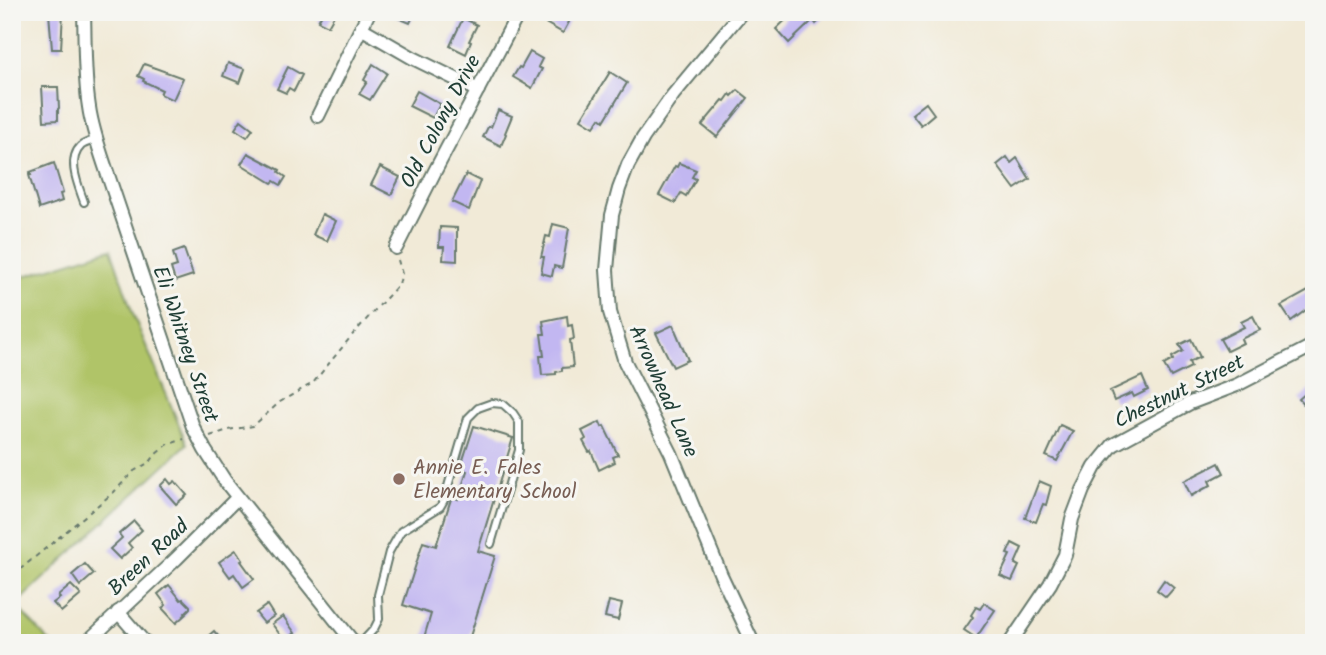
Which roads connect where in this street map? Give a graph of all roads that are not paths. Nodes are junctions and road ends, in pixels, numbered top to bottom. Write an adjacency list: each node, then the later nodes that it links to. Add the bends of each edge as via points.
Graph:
1 (84, 12): 8 (street, Eli Whitney Street, via 88,99)
2 (369, 12): 5 (street)
3 (519, 12): 6 (street, Old Colony Drive)
4 (742, 12): 19 (street, Arrowhead Lane, via 673,95 628,165 612,215 607,270 610,312 625,362 671,453)
5 (361, 28): 6 (street); 7 (street)
6 (478, 90): 10 (street, Old Colony Drive)
7 (318, 116)
8 (97, 139): 9 (lane, via 81,145 75,156 75,176); 12 (street, Eli Whitney Street, via 183,399 200,440)
9 (84, 202)
10 (396, 248)
11 (1314, 345): 20 (street, Chestnut Street, via 1113,445 1083,490 1060,565)
12 (237, 498): 14 (street, Breen Road); 17 (street, Eli Whitney Street)
13 (491, 544): 18 (lane, via 519,450 519,422 503,404 492,403 468,418 440,507 401,531 389,552 378,595 379,619)
14 (118, 612): 15 (street, Breen Road); 16 (street)
15 (86, 643)
16 (145, 643)
17 (354, 643)
18 (361, 643)
19 (753, 643)
20 (1010, 643)

